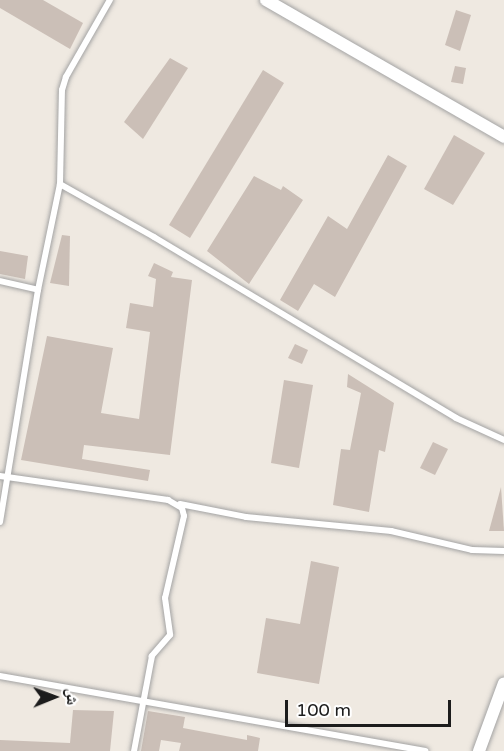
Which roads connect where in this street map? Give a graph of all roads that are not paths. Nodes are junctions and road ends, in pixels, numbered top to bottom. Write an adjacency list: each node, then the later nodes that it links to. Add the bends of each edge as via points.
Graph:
1 (110, 0): 5 (lane, via 63,85)
2 (266, 0): 3 (street)
3 (280, 4): 4 (street)
4 (504, 136)
5 (60, 184): 7 (lane); 8 (lane, via 462,422)
6 (0, 281): 7 (lane)
7 (38, 290): 10 (lane)
8 (504, 440)
9 (0, 476): 10 (lane)
10 (8, 477): 11 (lane); 12 (lane)
11 (180, 504): 13 (lane, via 246,517 391,531 472,550); 16 (lane, via 184,516 165,598 172,628 167,641 152,656)
12 (0, 522)
13 (504, 551)
14 (0, 676): 16 (lane)
15 (504, 683): 19 (street)
16 (142, 701): 17 (lane); 18 (lane)
17 (134, 751)
18 (425, 751)
19 (479, 751)

